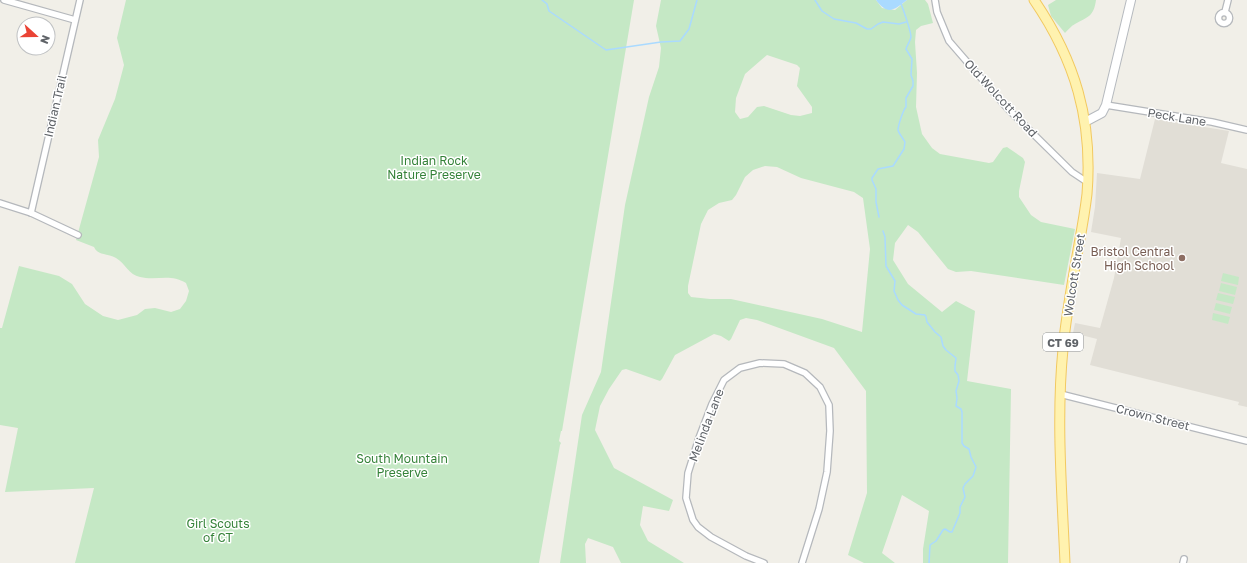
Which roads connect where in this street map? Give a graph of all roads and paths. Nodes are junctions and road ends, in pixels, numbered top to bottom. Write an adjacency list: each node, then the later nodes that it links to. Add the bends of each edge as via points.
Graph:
1 (4, 0): 8 (street)
2 (80, 0): 8 (street, Indian Trail)
3 (935, 0): 12 (street, Old Wolcott Road, via 949,41 1007,108 1072,172)
4 (1034, 0): 10 (main road, CT 69, via 1064,51 1078,89)
5 (1131, 0): 9 (main road)
6 (1228, 0): 7 (street)
7 (1225, 12)
8 (75, 20): 14 (street, Indian Trail)
9 (1106, 105): 10 (main road, via 1102,113); 11 (street, Peck Lane)
10 (1085, 122): 12 (main road, Wolcott Street / CT 69)
11 (1247, 130)
12 (1087, 182): 16 (main road, Wolcott Street / CT 69, via 1064,341)
13 (0, 203): 14 (street)
14 (31, 213): 15 (street)
15 (78, 235)
16 (1060, 394): 17 (street, Crown Street); 20 (main road, Wolcott Street / CT 69)
17 (1247, 441)
18 (764, 563): 19 (street, Melinda Lane, via 711,537 698,527 686,498 688,473 699,438 724,380 740,368 760,363 784,364 805,372 820,388 829,405 830,431 826,472 819,509)
19 (802, 563)
20 (1064, 563)

